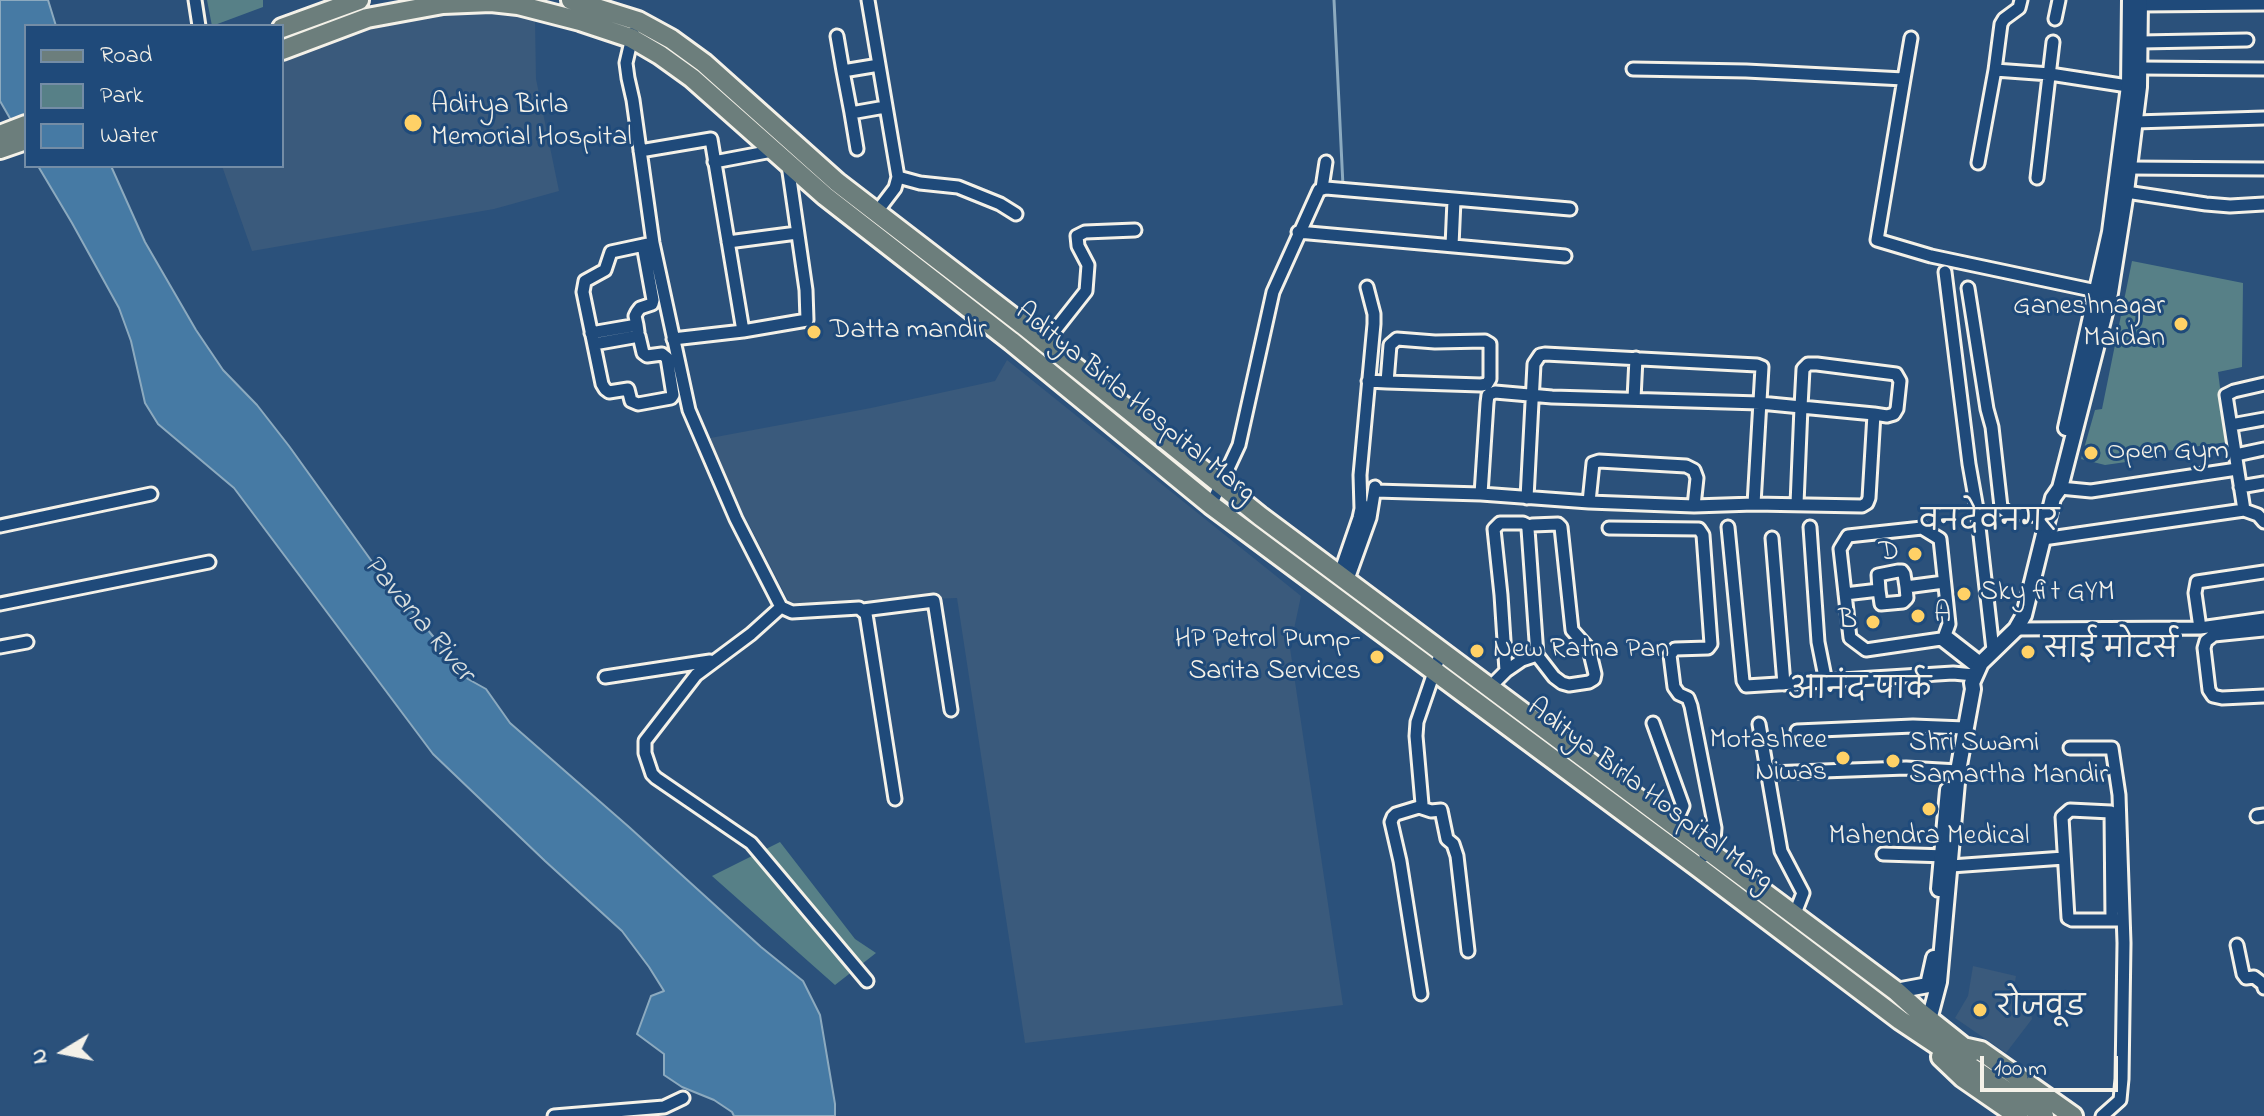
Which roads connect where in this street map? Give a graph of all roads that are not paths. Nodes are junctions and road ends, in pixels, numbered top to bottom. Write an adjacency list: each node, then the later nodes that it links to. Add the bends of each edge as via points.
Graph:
1 (195, 0): 10 (street)
2 (359, 0): 11 (main road)
3 (868, 0): 19 (street)
4 (2021, 0): 23 (street, via 2001,24)
5 (2059, 0): 9 (street)
6 (2137, 2): 7 (street); 17 (street); 27 (street)
7 (2264, 4)
8 (583, 7): 12 (main road, Aditya Birla Hospital Marg); 12 (main road, Aditya Birla Hospital Marg); 18 (main road, Aditya Birla Hospital Marg, via 443,4 367,18)
9 (2055, 19)
10 (199, 24)
11 (284, 27)
12 (635, 30): 37 (main road, Aditya Birla Hospital Marg, via 671,39); 38 (street, via 626,63); 39 (main road, Aditya Birla Hospital Marg)
13 (837, 36): 24 (street)
14 (1911, 38): 26 (street)
15 (2247, 40): 17 (street)
16 (2053, 42): 25 (street)
17 (2141, 42): 20 (street)
18 (284, 49)
19 (879, 65): 24 (street); 28 (street)
20 (2140, 68): 22 (street); 27 (street)
21 (1633, 69): 26 (street)
22 (2264, 69)
23 (1995, 70): 25 (street); 42 (street)
24 (843, 71): 29 (street)
25 (2050, 74): 27 (street); 47 (street)
26 (1904, 79): 65 (street, via 1877,240)
27 (2134, 87): 31 (street); 65 (street)
28 (885, 107): 29 (street); 46 (street)
29 (851, 113): 36 (street)
30 (2264, 118): 31 (street)
31 (2135, 122): 44 (street)
32 (24, 126): 33 (main road)
33 (0, 135)
34 (24, 141): 35 (main road)
35 (0, 149)
36 (857, 149)
37 (802, 150): 43 (street); 53 (main road, Aditya Birla Hospital Marg)
38 (640, 151): 40 (street, via 711,139); 59 (street)
39 (772, 151): 40 (street); 43 (main road, Aditya Birla Hospital Marg)
40 (714, 162): 58 (street)
41 (1326, 162): 48 (street)
42 (1978, 163)
43 (788, 165): 57 (street); 71 (main road, Aditya Birla Hospital Marg)
44 (2129, 168): 45 (street); 49 (street)
45 (2264, 169)
46 (898, 177): 53 (street); 54 (street, via 958,187)
47 (2037, 178)
48 (1322, 188): 50 (street); 56 (street)
49 (2126, 192): 51 (street, via 2206,204); 65 (street)
50 (1454, 200): 52 (street); 60 (street)
51 (2264, 204)
52 (1570, 209)
53 (876, 213): 66 (main road, Aditya Birla Hospital Marg)
54 (1016, 214)
55 (1135, 230): 72 (street, via 1077,236 1088,265 1086,291)
56 (1298, 232): 60 (street); 90 (street, via 1273,292 1239,445)
57 (797, 233): 58 (street); 68 (street, via 807,320)
58 (728, 242): 68 (street)
59 (648, 244): 67 (street, via 653,300 635,316); 69 (street, via 611,252 605,270 585,281); 70 (street)
60 (1452, 246): 61 (street)
61 (1565, 256)
62 (1945, 272): 128 (street)
63 (1367, 287): 74 (street, via 1374,314)
64 (1968, 288): 103 (street, via 2001,507)
65 (2104, 292): 92 (street, via 2052,487)
66 (1023, 325): 71 (main road); 72 (main road, Aditya Birla Hospital Marg)
67 (638, 331): 69 (street); 69 (street, via 643,353 667,358 671,398 638,404 626,388 609,392 602,384)
68 (743, 331): 70 (street)
69 (592, 338)
70 (673, 339): 120 (street, via 689,410)
71 (1011, 341): 85 (main road, Aditya Birla Hospital Marg)
72 (1045, 343): 82 (main road, Aditya Birla Hospital Marg)
73 (1636, 358): 77 (street, via 1540,355 1534,364); 78 (street); 79 (street, via 1757,365 1763,372)
74 (1368, 381): 75 (street); 101 (street, via 1360,475)
75 (1387, 382): 75 (street, via 1390,345 1397,339 1490,344 1487,384)
76 (2264, 384): 84 (street, via 2226,395)
77 (1532, 396): 78 (street); 94 (street, via 1488,395); 95 (street)
78 (1634, 399): 79 (street)
79 (1760, 403): 80 (street); 97 (street)
80 (1801, 407): 81 (street); 81 (street, via 1803,369 1808,364 1896,374 1897,409 1887,416); 98 (street)
81 (1874, 414): 98 (street, via 1867,503)
82 (1134, 415): 85 (main road); 90 (main road, Aditya Birla Hospital Marg)
83 (2264, 419): 84 (street)
84 (2231, 425): 87 (street)
85 (1122, 431): 99 (main road, Aditya Birla Hospital Marg)
86 (2264, 449): 87 (street)
87 (2236, 455): 88 (street)
88 (2237, 469): 91 (street); 92 (street)
89 (2264, 483): 91 (street)
90 (1220, 484): 99 (street); 114 (main road, Aditya Birla Hospital Marg)
91 (2240, 487): 102 (street)
92 (2057, 493): 103 (street)
93 (151, 494): 106 (street)
94 (1481, 494): 95 (street); 101 (street, via 1375,491 1375,485 1364,493)
95 (1527, 498): 96 (street)
96 (1589, 502): 100 (street); 100 (street, via 1593,463 1599,461 1686,466 1697,478)
97 (1754, 504): 98 (street); 100 (street)
98 (1797, 504)
99 (1211, 505): 132 (main road, Aditya Birla Hospital Marg)
100 (1694, 506)
101 (1366, 510): 114 (street)
102 (2244, 510): 104 (street); 111 (street)
103 (2048, 517): 111 (street)
104 (2262, 517)
105 (1532, 525): 130 (street, via 1561,527 1572,630 1589,649 1594,679 1562,683)
106 (0, 526)
107 (1728, 527): 137 (street, via 1744,684)
108 (1810, 527): 136 (street)
109 (1609, 528): 154 (street, via 1699,529 1703,535 1711,644 1675,649 1670,655 1674,687 1691,706 1715,828)
110 (1772, 538): 137 (street)
111 (2043, 539): 124 (street)
112 (209, 562): 119 (street)
113 (2264, 572): 123 (street, via 2197,582)
114 (1343, 579): 129 (main road, Aditya Birla Hospital Marg)
115 (1944, 582): 116 (street); 118 (street, via 1940,539 1922,528 1848,536 1840,549); 134 (street, via 1949,624 1945,635)
116 (1906, 587): 117 (street, via 1903,602 1881,604); 117 (street, via 1902,571 1890,572 1878,575)
117 (1879, 590): 118 (street)
118 (1845, 594): 134 (street, via 1850,638 1866,650 1941,639)
119 (0, 604)
120 (781, 607): 121 (street, via 792,612); 131 (street)
121 (863, 610): 140 (street, via 934,601); 148 (street)
122 (2264, 619): 123 (street)
123 (2200, 628): 124 (street)
124 (2016, 629): 128 (street)
125 (2264, 630): 139 (street, via 2214,635 2204,648 2213,696)
126 (27, 642): 127 (street)
127 (0, 647)
128 (1993, 650): 134 (street)
129 (1441, 652): 132 (street); 138 (main road, Aditya Birla Hospital Marg)
130 (1537, 655): 133 (street); 133 (street, via 1527,525 1500,523 1494,529)
131 (714, 660): 135 (street); 159 (street, via 645,741 652,774 751,843)
132 (1434, 671): 149 (street, via 1417,722 1423,799); 154 (main road, Aditya Birla Hospital Marg)
133 (1506, 671): 138 (street)
134 (1976, 672): 136 (street); 143 (street)
135 (605, 677)
136 (1826, 682): 137 (street)
137 (1784, 684)
138 (1489, 688): 150 (main road, Aditya Birla Hospital Marg)
139 (2264, 696)
140 (951, 710)
141 (1653, 723): 150 (street, via 1683,806)
142 (1759, 724): 147 (street)
143 (1961, 728): 144 (street); 146 (street)
144 (1797, 731)
145 (2070, 748): 156 (street, via 2112,748 2119,795)
146 (1955, 771): 147 (street); 153 (street)
147 (1768, 773): 155 (street, via 1781,851 1803,893)
148 (895, 799)
149 (1419, 807): 158 (street, via 1441,810 1453,844); 163 (street, via 1396,814 1391,822)
150 (1674, 826): 154 (main road, Aditya Birla Hospital Marg)
151 (1883, 854): 153 (street)
152 (2064, 858): 153 (street); 156 (street, via 2068,918); 156 (street, via 2064,814 2111,812)
153 (1948, 859): 160 (street); 164 (street, via 1939,982)
154 (1703, 860): 155 (main road, Aditya Birla Hospital Marg); 164 (main road, Aditya Birla Hospital Marg, via 1900,1020)
155 (1794, 916): 162 (main road, Aditya Birla Hospital Marg)
156 (2117, 920): 172 (street, via 2121,1089 2120,1100)
157 (2237, 945): 161 (street, via 2243,974)
158 (1468, 951)
159 (867, 981)
160 (1928, 985): 162 (street); 164 (street)
161 (2264, 988)
162 (1896, 991): 164 (main road, Aditya Birla Hospital Marg)
163 (1421, 994)
164 (1923, 1022): 165 (main road); 168 (main road, via 1945,1062); 169 (main road)
165 (1963, 1047): 170 (main road); 171 (main road, via 1981,1051)
166 (683, 1098): 167 (street, via 658,1108)
167 (554, 1116)
168 (2018, 1116)
169 (2044, 1116)
170 (2061, 1116)
171 (2073, 1116)
172 (2102, 1116)

